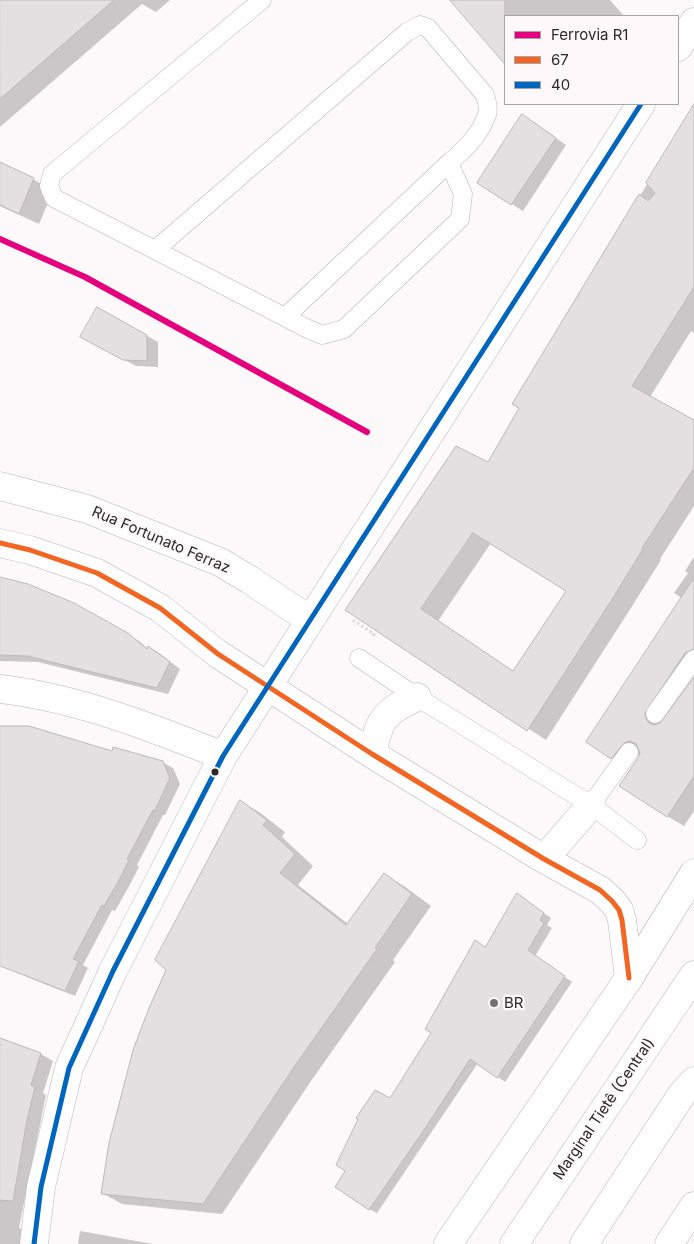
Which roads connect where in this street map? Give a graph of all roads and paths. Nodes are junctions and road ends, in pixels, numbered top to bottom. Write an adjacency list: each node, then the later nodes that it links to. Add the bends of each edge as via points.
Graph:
1 (262, 0): 6 (lane, via 52,174 49,186 54,198)
2 (694, 22): 3 (main road)
3 (679, 45)
4 (640, 105): 10 (main road)
5 (449, 163): 6 (lane, via 469,145 488,115 488,107 485,95 428,28 420,25); 7 (lane); 7 (lane, via 463,194 460,218 344,330 322,335)
6 (155, 250): 7 (lane)
7 (285, 317)
8 (0, 486): 10 (main road, Rua Fortunato Ferraz, via 87,509 220,562)
9 (0, 543): 15 (main road, via 97,573 160,608 218,654)
10 (310, 620): 15 (main road)
11 (353, 620): 12 (path)
12 (374, 634)
13 (359, 658): 17 (lane)
14 (694, 660): 18 (lane)
15 (268, 686): 20 (main road); 21 (main road)
16 (0, 689): 21 (main road, via 75,703 151,727)
17 (417, 697): 20 (main road, via 386,716 380,725); 22 (lane)
18 (655, 714)
19 (629, 752): 22 (lane)
20 (372, 754): 24 (main road)
21 (223, 756): 31 (main road, via 113,971 69,1068 41,1187)
22 (591, 805): 23 (lane); 24 (main road)
23 (637, 840)
24 (544, 859): 27 (main road, via 600,890 619,910)
25 (694, 873): 27 (main road)
26 (694, 975): 33 (main road, Marginal Tietê (Central))
27 (629, 978): 32 (main road)
28 (694, 1060): 29 (main road)
29 (688, 1087): 34 (main road)
30 (694, 1206): 35 (main road)
31 (34, 1244)
32 (448, 1244)
33 (514, 1244)
34 (584, 1244)
35 (669, 1244)

